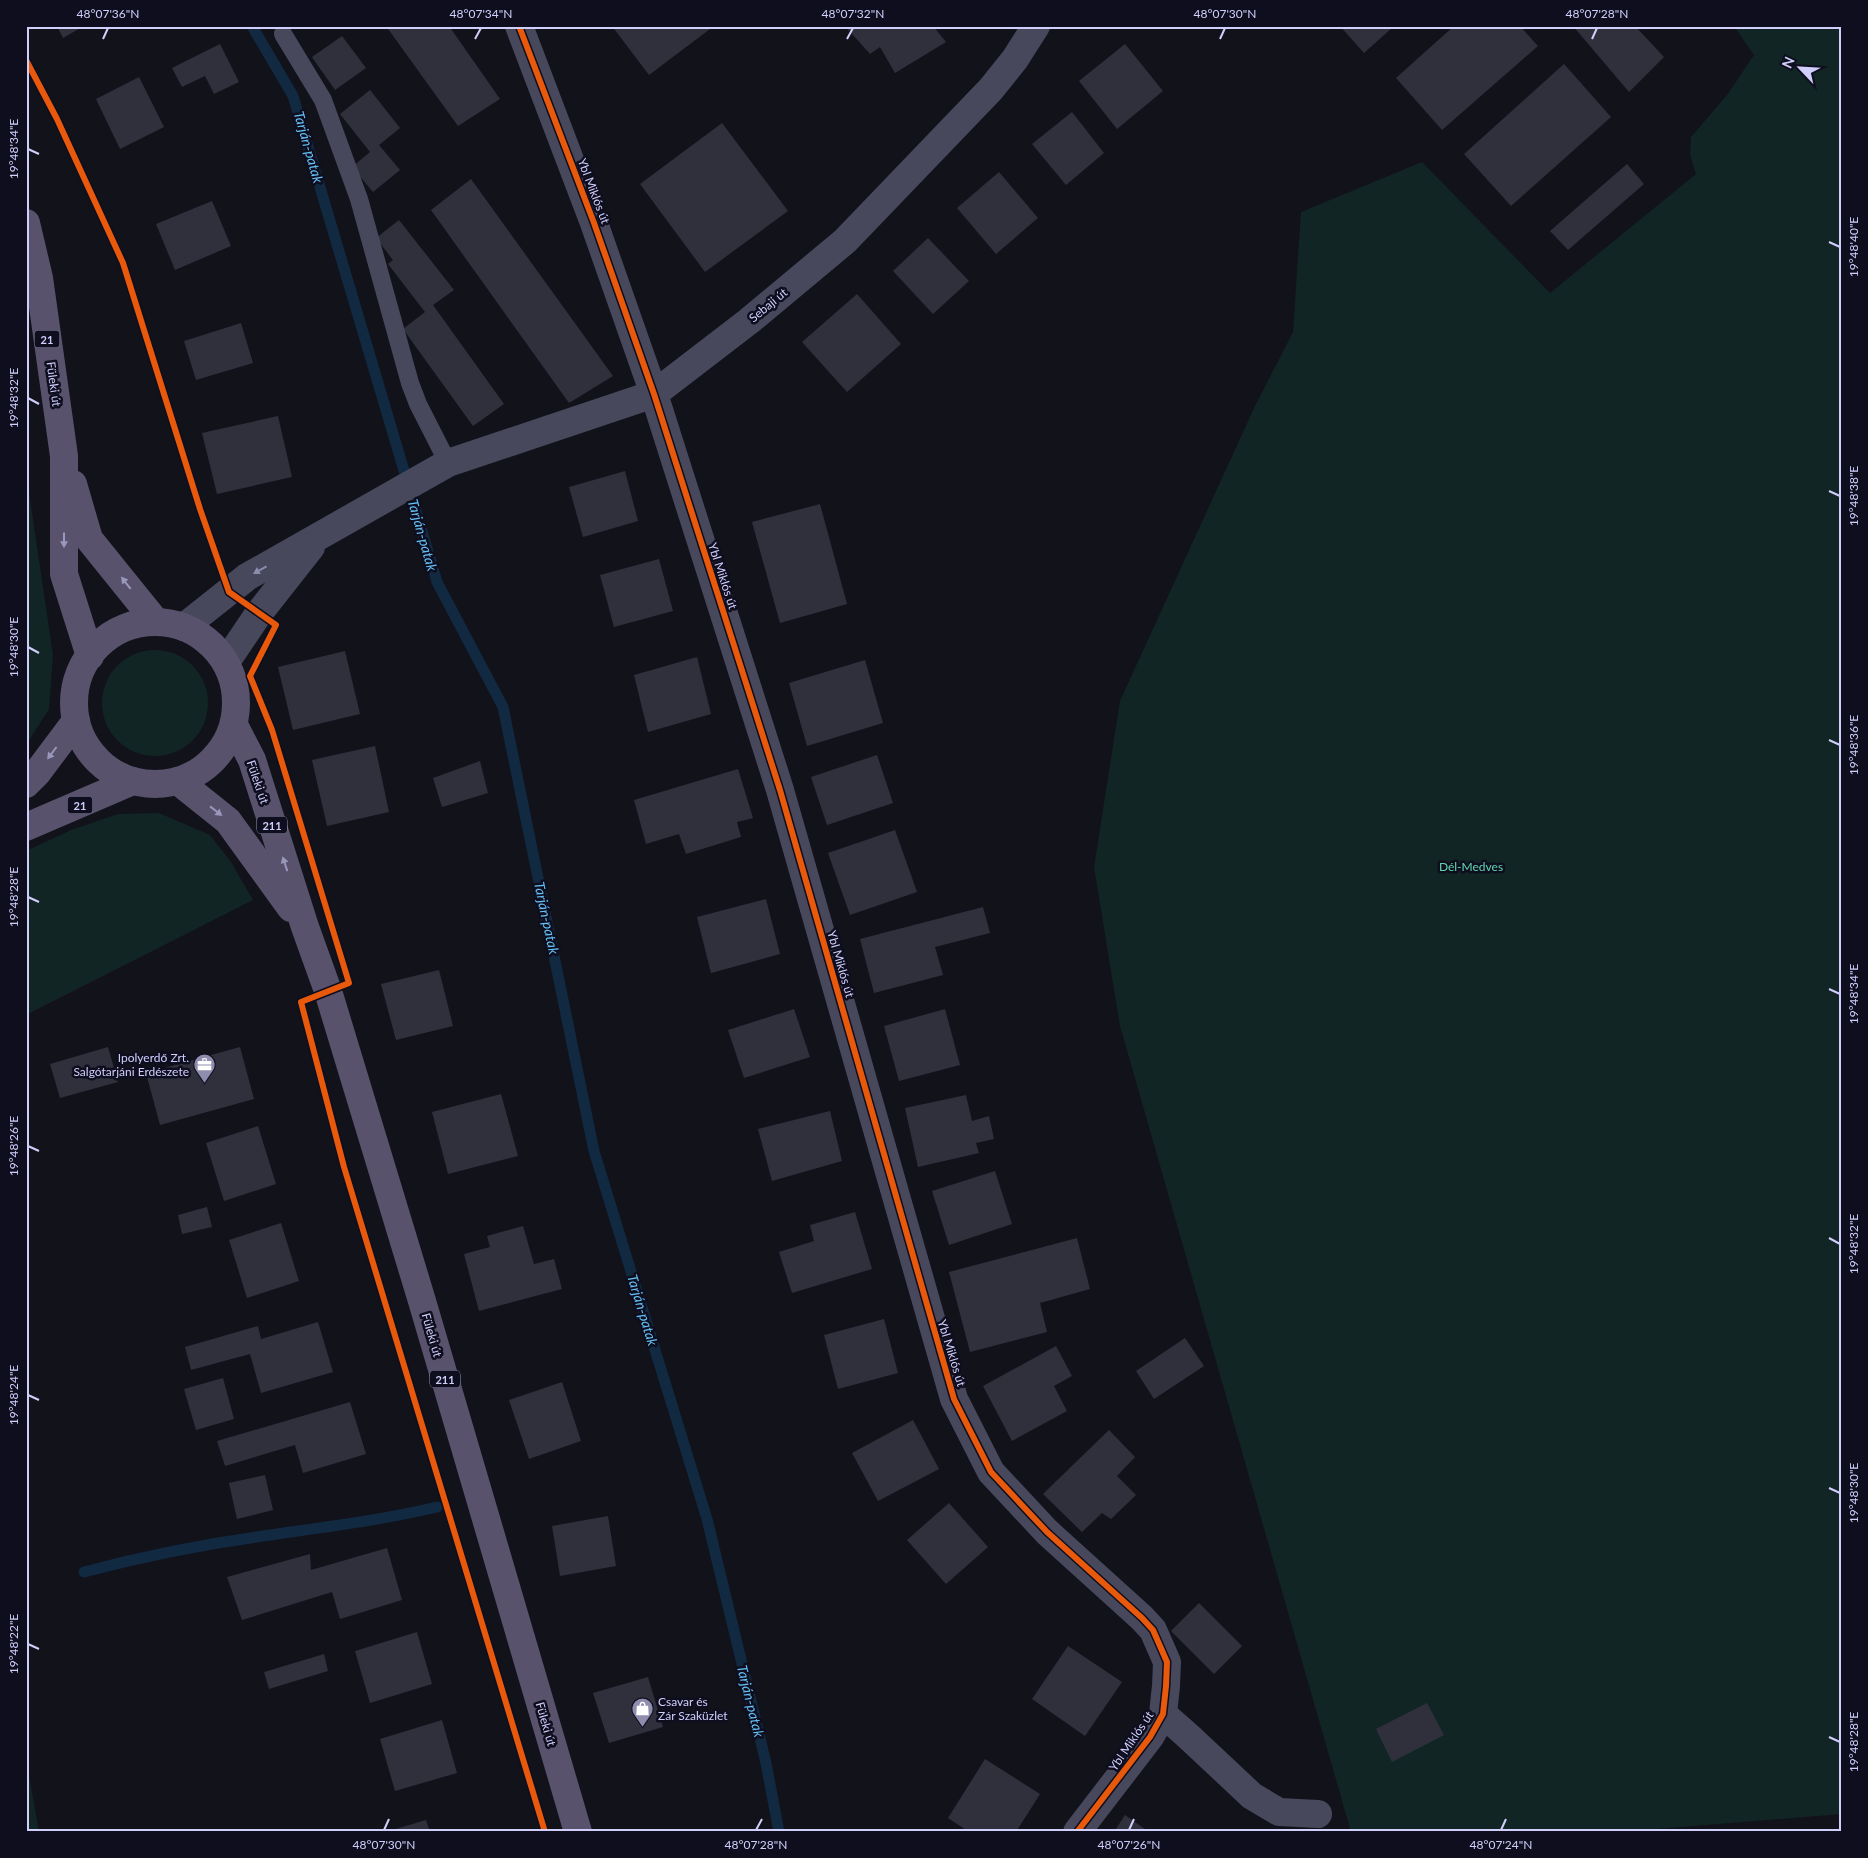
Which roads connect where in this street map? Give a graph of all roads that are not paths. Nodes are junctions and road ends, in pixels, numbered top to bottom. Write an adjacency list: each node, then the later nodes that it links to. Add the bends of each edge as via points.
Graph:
1 (519, 26): 5 (street, Ybl Miklós út, via 594,223)
2 (1036, 26): 5 (street, Sebaji út, via 991,89 845,241)
3 (283, 34): 7 (lane, via 323,100 359,199)
4 (26, 223): 6 (main road, Füleki út / 21, via 39,278)
5 (654, 394): 7 (street, Sebaji út); 20 (street, Ybl Miklós út, via 780,790 954,1399 991,1472 1047,1532 1153,1630 1167,1662)
6 (64, 456): 9 (main road, Füleki út / 21, one-way to 6, via 89,539); 11 (main road, Füleki út / 21, one-way to 11, via 64,574)
7 (437, 469): 8 (street, Sebaji út)
8 (318, 538): 10 (street, Sebaji út, one-way to 10, via 247,576); 12 (street, via 259,613)
9 (156, 622): 10 (main road, 21); 11 (main road, 21, via 137,624 119,631)
10 (184, 627): 12 (main road, 21, via 208,641)
11 (90, 656): 13 (main road, 21, via 76,687)
12 (226, 662): 14 (main road, 21, via 236,692)
13 (76, 721): 15 (main road, 21, via 91,752 103,765); 17 (main road, one-way to 17)
14 (234, 725): 16 (main road, 21, via 222,749 203,769); 19 (main road, Füleki út / 211, one-way to 14, via 252,760)
15 (133, 781): 16 (main road, 21, via 155,784); 18 (main road, 21)
16 (178, 781): 19 (main road, Füleki út / 211, one-way to 19, via 228,820)
17 (26, 784)
18 (26, 828)
19 (305, 927): 22 (main road, Füleki út / 211, via 328,991 422,1300)
20 (1163, 1714): 21 (street, Ybl Miklós út, via 1252,1796 1278,1812); 23 (street, Ybl Miklós út, via 1150,1737)
21 (1318, 1814)
22 (578, 1832)
23 (1076, 1832)

